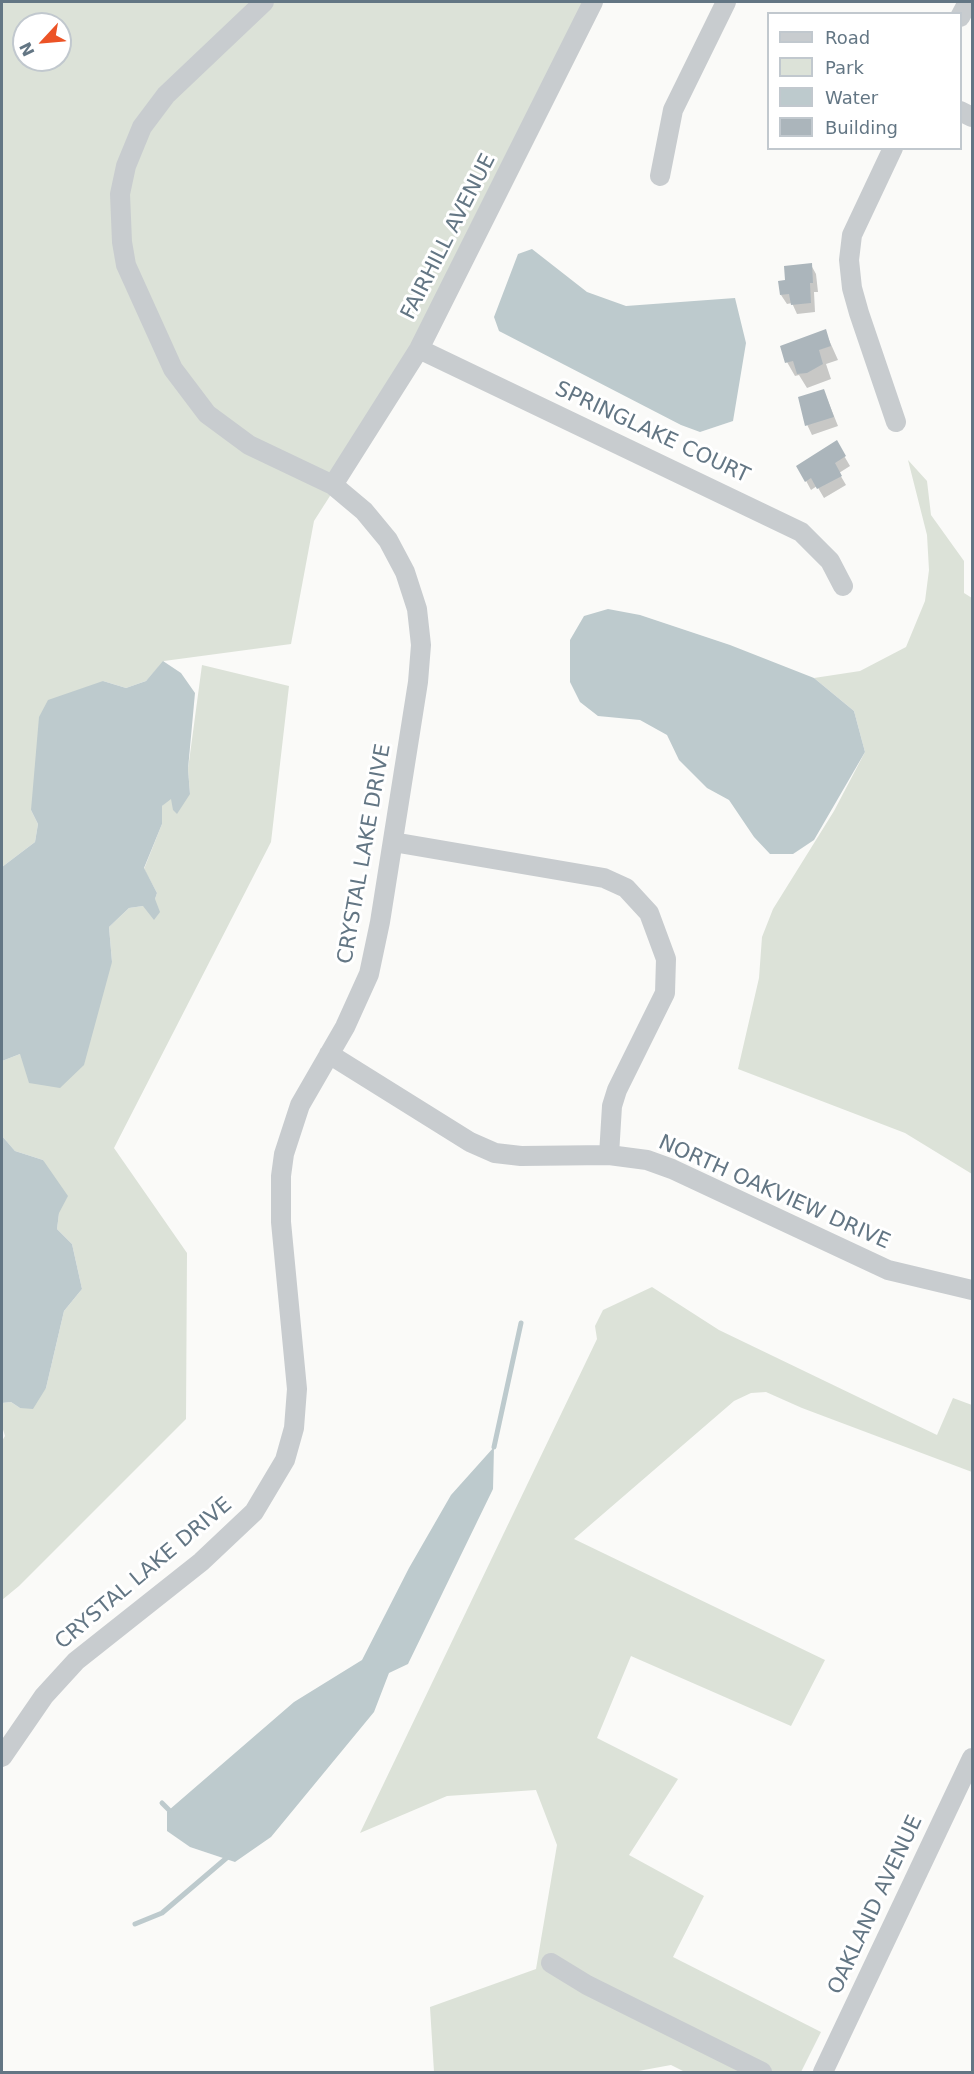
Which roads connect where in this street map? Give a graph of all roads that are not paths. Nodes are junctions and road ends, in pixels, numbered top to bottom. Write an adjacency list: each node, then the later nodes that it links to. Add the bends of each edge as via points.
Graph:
1 (264, 2): 8 (street, CRYSTAL LAKE DRIVE, via 166,95 142,127 120,194 122,242 136,291 173,369 196,402 231,434)
2 (593, 2): 6 (street, FAIRHILL AVENUE)
3 (726, 2): 5 (street, via 673,110)
4 (892, 150): 7 (street, via 852,235 849,260 859,313)
5 (660, 176)
6 (419, 349): 8 (street, FAIRHILL AVENUE); 9 (street, SPRINGLAKE COURT, via 801,532 830,561)
7 (896, 422)
8 (333, 485): 10 (street, CRYSTAL LAKE DRIVE, via 364,511 388,540 405,572 420,623 418,682)
9 (843, 586)
10 (393, 842): 11 (street, CRYSTAL LAKE DRIVE, via 369,974); 12 (street, via 604,878 626,888 649,913 666,959 665,993 617,1090 612,1106)
11 (329, 1054): 12 (street, NORTH OAKVIEW DRIVE, via 470,1142 495,1153); 14 (street, CRYSTAL LAKE DRIVE, via 297,1112 281,1176 281,1222 297,1389 294,1428 285,1460 254,1512 201,1562 76,1661 44,1696)
12 (609, 1155): 13 (street, NORTH OAKVIEW DRIVE, via 647,1160 672,1169 888,1270)
13 (972, 1290)
14 (2, 1757)
15 (972, 1758): 18 (street, OAKLAND AVENUE)
16 (552, 1963): 17 (street, via 587,1985)
17 (762, 2073)
18 (823, 2073)

